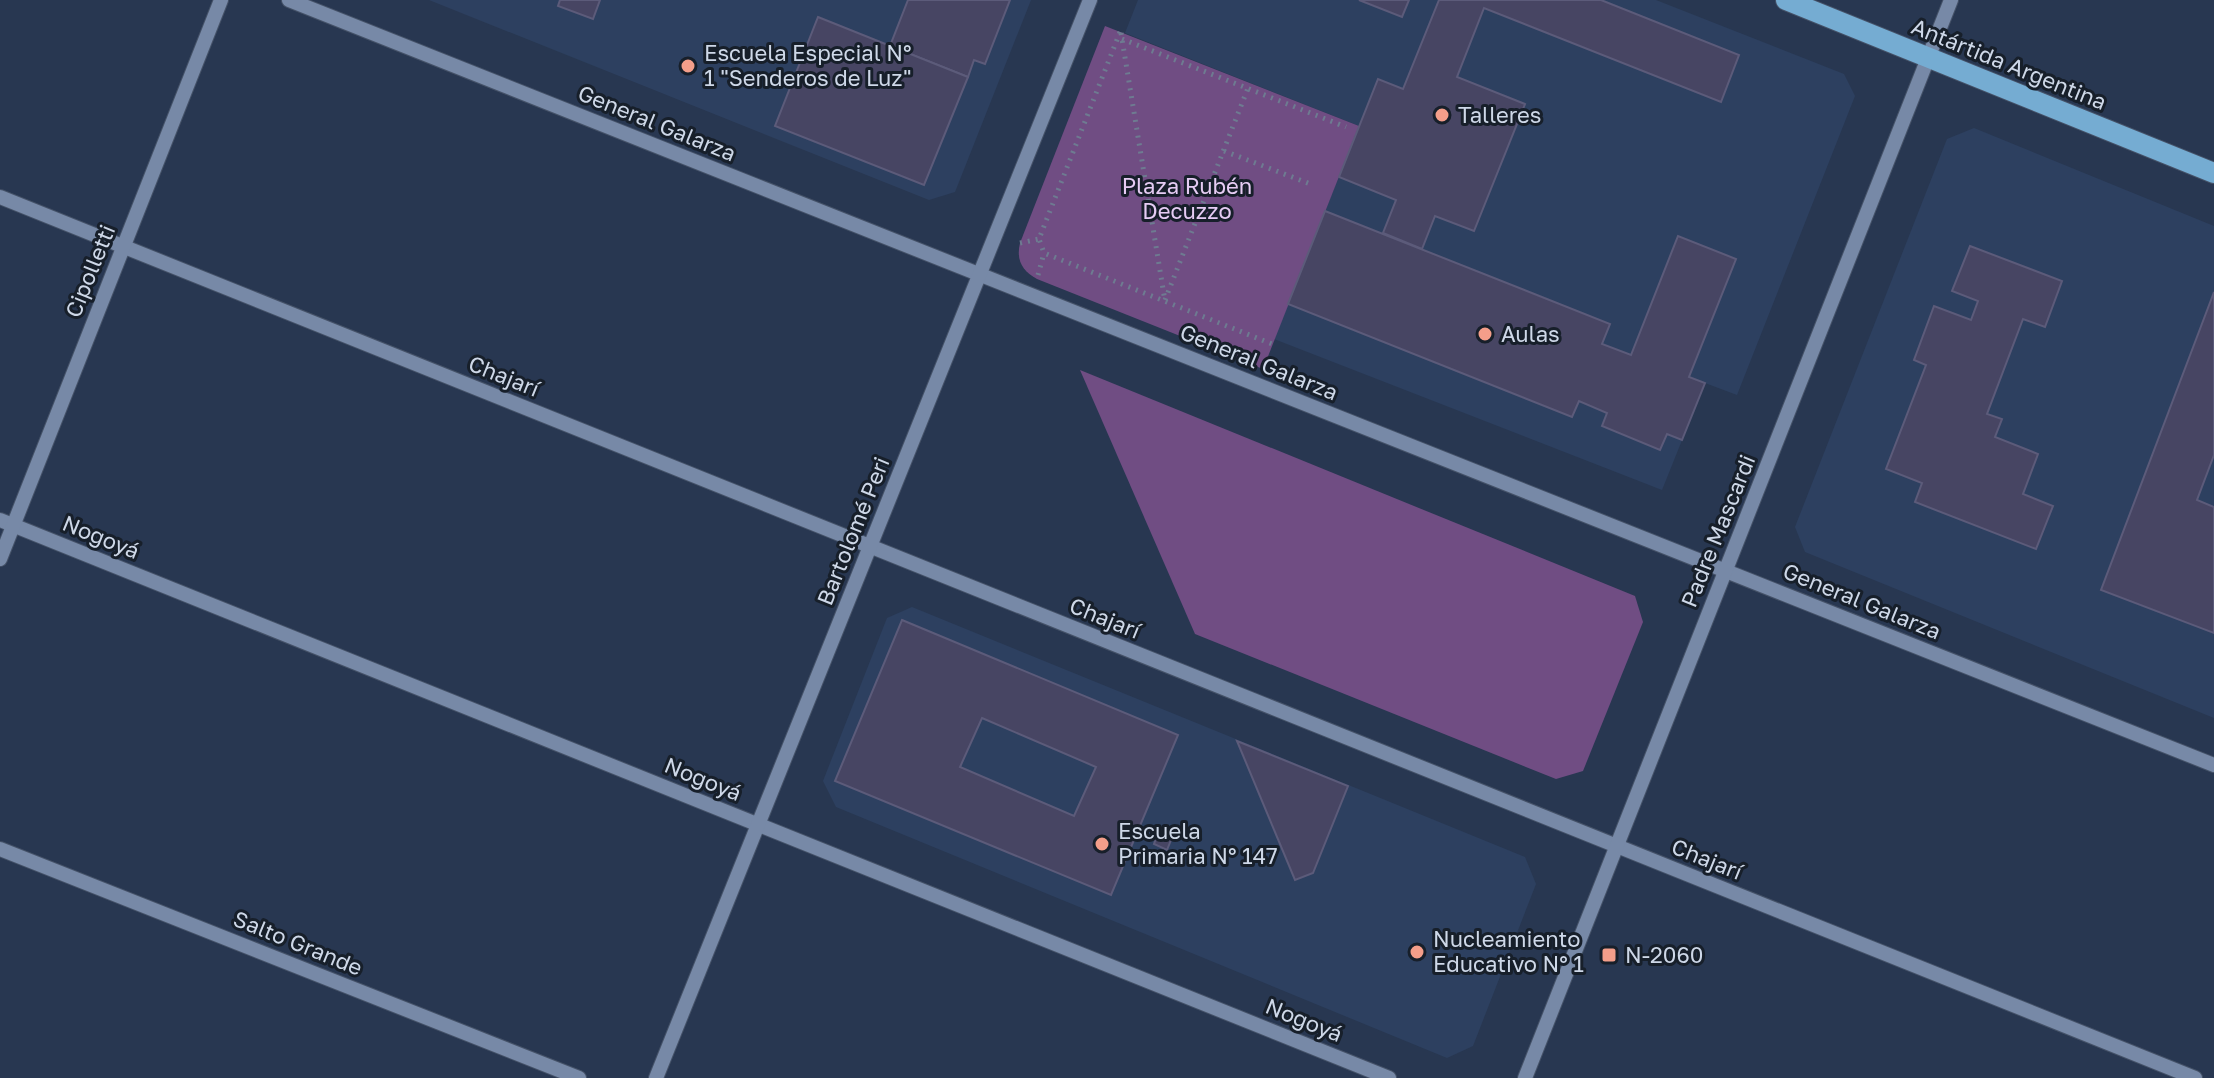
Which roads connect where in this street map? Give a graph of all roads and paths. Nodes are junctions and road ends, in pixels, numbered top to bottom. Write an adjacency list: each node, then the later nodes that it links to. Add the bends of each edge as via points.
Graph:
1 (221, 0): 16 (street, Cipolletti)
2 (289, 0): 18 (street, General Galarza)
3 (1090, 0): 18 (street, Bartolomé Peri)
4 (1786, 0): 7 (main road, Antártida Argentina)
5 (1951, 0): 7 (street, Padre Mascardi)
6 (1121, 39): 8 (path); 14 (path, via 1120,32); 20 (path)
7 (1929, 57): 11 (main road, Antártida Argentina); 25 (street, Padre Mascardi)
8 (1248, 88): 9 (path); 10 (path)
9 (1346, 127)
10 (1224, 151): 12 (path); 20 (path)
11 (2214, 173)
12 (1313, 185)
13 (0, 197): 16 (street, Chajarí)
14 (1039, 239): 15 (path); 17 (path)
15 (1020, 243)
16 (123, 247): 22 (street, Cipolletti); 23 (street, Chajarí)
17 (1044, 253): 19 (path); 20 (path)
18 (980, 274): 23 (street, Bartolomé Peri); 25 (street, General Galarza)
19 (1037, 279)
20 (1165, 301): 21 (path)
21 (1272, 344)
22 (7, 522): 24 (street, Cipolletti); 27 (street, Nogoyá)
23 (870, 547): 27 (street, Bartolomé Peri); 28 (street, Chajarí)
24 (0, 559)
25 (1726, 571): 26 (street, General Galarza); 28 (street, Padre Mascardi)
26 (2214, 765)
27 (758, 825): 31 (street, Bartolomé Peri); 32 (street, Nogoyá)
28 (1616, 847): 33 (street, Padre Mascardi); 34 (street, Chajarí)
29 (0, 849): 30 (street, Salto Grande)
30 (579, 1078)
31 (656, 1078)
32 (1389, 1078)
33 (1525, 1078)
34 (2195, 1078)

